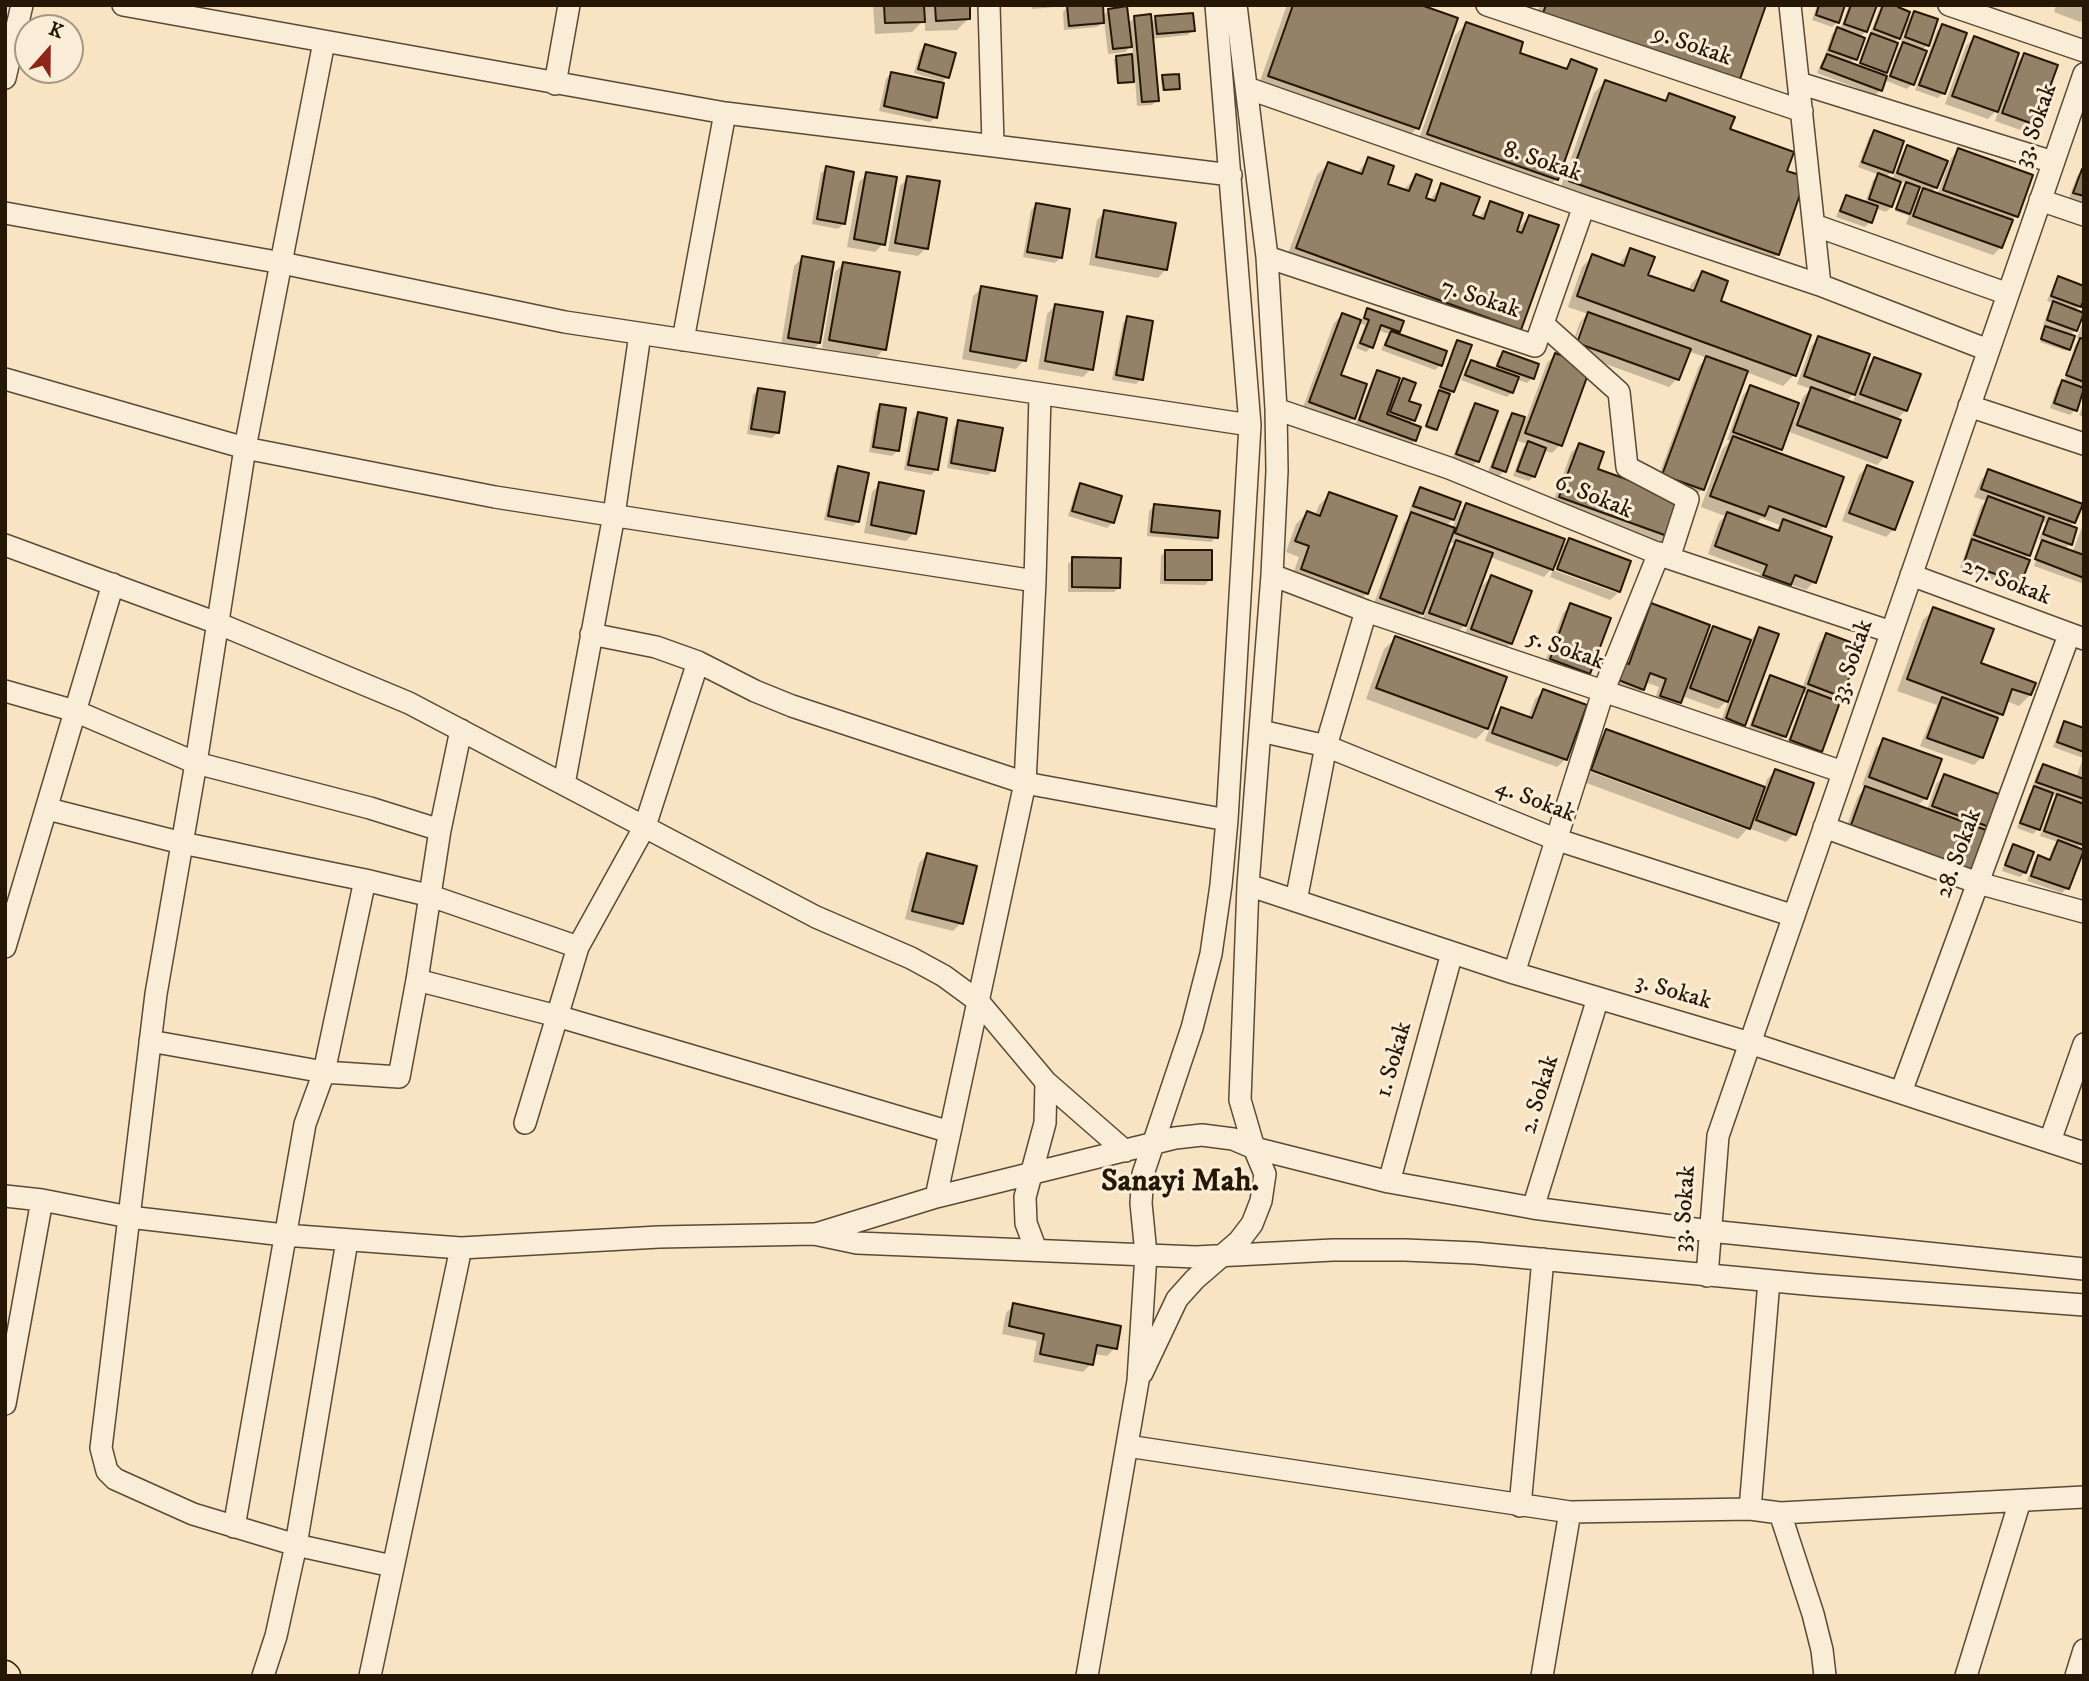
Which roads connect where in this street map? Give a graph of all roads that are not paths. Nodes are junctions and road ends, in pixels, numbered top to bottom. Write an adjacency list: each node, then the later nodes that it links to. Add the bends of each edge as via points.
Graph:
1 (22, 5): 15 (street)
2 (122, 5): 10 (street)
3 (569, 5): 17 (street)
4 (989, 5): 21 (street)
5 (1216, 5): 23 (street)
6 (1236, 5): 18 (street)
7 (1487, 5): 11 (street, 9. Sokak)
8 (1790, 5): 16 (street)
9 (1949, 5): 13 (street)
10 (197, 12): 12 (street)
11 (1529, 12): 19 (street, 9. Sokak)
12 (324, 42): 17 (street); 30 (street)
13 (2084, 51)
14 (2084, 74): 22 (street, 33. Sokak)
15 (5, 78)
16 (1799, 83): 19 (street); 22 (street)
17 (555, 84): 20 (street)
18 (1247, 88): 25 (street, 8. Sokak); 29 (street)
19 (1802, 111): 28 (street)
20 (725, 113): 21 (street); 35 (street)
21 (993, 144): 23 (street)
22 (2053, 162): 24 (street, 33. Sokak)
23 (1231, 175): 41 (street)
24 (2040, 200): 27 (street); 32 (street, 33. Sokak)
25 (1584, 206): 31 (street, 8. Sokak); 33 (street, 7. Sokak)
26 (5, 213): 30 (street)
27 (2084, 215)
28 (1814, 225): 31 (street); 32 (street)
29 (1267, 257): 33 (street, 7. Sokak, via 1535,346); 40 (street)
30 (282, 263): 34 (street); 43 (street)
31 (1820, 285): 36 (street, 8. Sokak)
32 (2008, 294): 36 (street, 33. Sokak)
33 (1543, 324): 46 (street, via 1619,392 1627,467 1688,499)
34 (640, 334): 35 (street); 44 (street)
35 (683, 340): 38 (street)
36 (1988, 350): 39 (street, 33. Sokak)
37 (5, 379): 43 (street)
38 (1040, 395): 41 (street); 49 (street)
39 (1969, 406): 42 (street); 48 (street, 33. Sokak)
40 (1276, 409): 46 (street, 6. Sokak, via 1449,467); 47 (street)
41 (1250, 425): 68 (street)
42 (2084, 444)
43 (245, 448): 44 (street, via 495,497); 52 (street)
44 (614, 515): 49 (street); 54 (street)
45 (5, 544): 50 (street)
46 (1664, 555): 53 (street, 6. Sokak); 58 (street)
47 (1272, 575): 51 (street, 5. Sokak); 61 (street)
48 (1911, 575): 53 (street, 33. Sokak); 55 (street, 27. Sokak)
49 (1035, 581): 66 (street)
50 (113, 584): 52 (street); 59 (street)
51 (1366, 611): 58 (street, 5. Sokak); 62 (street)
52 (216, 623): 60 (street, via 409,703); 63 (street)
53 (1891, 632): 64 (street, 33. Sokak)
54 (591, 634): 56 (street, via 656,647); 65 (street)
55 (2076, 637): 75 (street, 28. Sokak)
56 (698, 662): 66 (street, via 792,705); 69 (street)
57 (5, 691): 59 (street)
58 (1603, 692): 64 (street, 5. Sokak); 72 (street)
59 (75, 711): 63 (street); 67 (street)
60 (461, 730): 65 (street); 71 (street)
61 (1261, 731): 62 (street, 4. Sokak); 76 (street)
62 (1326, 746): 72 (street, 4. Sokak); 78 (street)
63 (196, 763): 71 (street); 73 (street)
64 (1843, 772): 70 (street, 33. Sokak)
65 (564, 783): 69 (street)
66 (1025, 783): 68 (street); 87 (street)
67 (48, 809): 73 (street); 81 (street)
68 (1227, 820): 98 (street, via 1211,954)
69 (645, 826): 82 (street); 87 (street, via 816,917 911,958)
70 (1824, 827): 75 (street); 80 (street, 33. Sokak)
71 (440, 830): 77 (street)
72 (1555, 839): 80 (street, 4. Sokak); 84 (street)
73 (182, 843): 74 (street); 89 (street)
74 (365, 880): 77 (street); 92 (street)
75 (1978, 883): 79 (street); 94 (street, 28. Sokak)
76 (1248, 885): 78 (street, 3. Sokak); 99 (street, via 1240,1100)
77 (431, 896): 82 (street); 85 (street)
78 (1296, 901): 83 (street, 3. Sokak)
79 (2084, 912)
80 (1794, 916): 90 (street, 33. Sokak)
81 (5, 947)
82 (578, 947): 88 (street)
83 (1452, 954): 84 (street, 3. Sokak); 103 (street, 1. Sokak)
84 (1514, 973): 86 (street, 3. Sokak)
85 (417, 980): 88 (street); 92 (street, via 399,1077)
86 (1598, 998): 90 (street, 3. Sokak); 107 (street, 2. Sokak)
87 (978, 1001): 93 (street); 96 (street)
88 (557, 1016): 95 (street); 96 (street)
89 (150, 1041): 92 (street); 108 (street)
90 (1750, 1043): 94 (street, 3. Sokak); 109 (street, 33. Sokak, via 1718,1136)
91 (2084, 1044): 97 (street)
92 (324, 1072): 111 (street, via 305,1124)
93 (1046, 1082): 100 (street); 102 (street, via 1045,1123)
94 (1900, 1092): 97 (street, 3. Sokak)
95 (525, 1123)
96 (950, 1132): 105 (street)
97 (2050, 1141): 101 (street, 3. Sokak)
98 (1155, 1144): 99 (street, via 1202,1135 1233,1139); 100 (street); 115 (street, via 1143,1174)
99 (1254, 1148): 103 (street); 116 (street, via 1265,1174 1261,1201 1252,1224)
100 (1125, 1151): 102 (street)
101 (2084, 1153)
102 (1031, 1174): 105 (street); 114 (street, via 1025,1209)
103 (1389, 1182): 107 (street)
104 (5, 1196): 106 (street)
105 (936, 1197): 110 (street)
106 (42, 1200): 108 (street); 123 (street)
107 (1533, 1208): 109 (street)
108 (129, 1217): 111 (street); 131 (street, via 102,1457 114,1479)
109 (1710, 1231): 118 (street); 119 (street, 33. Sokak)
110 (814, 1234): 113 (street); 114 (street, via 857,1243)
111 (284, 1235): 112 (street); 131 (street)
112 (347, 1241): 113 (street); 132 (street)
113 (461, 1248): 133 (street)
114 (1036, 1250): 115 (street)
115 (1146, 1254): 116 (street); 122 (street)
116 (1223, 1255): 117 (street, via 1405,1250); 122 (street, via 1177,1299)
117 (1543, 1259): 119 (street); 127 (street)
118 (2084, 1269)
119 (1707, 1276): 120 (street)
120 (1769, 1281): 121 (street); 128 (street)
121 (2084, 1304)
122 (1138, 1381): 124 (street)
123 (5, 1404)
124 (1127, 1446): 127 (street); 137 (street)
125 (2084, 1497): 126 (street)
126 (2020, 1501): 130 (street); 140 (street)
127 (1520, 1506): 129 (street)
128 (1750, 1509): 129 (street); 130 (street)
129 (1570, 1513): 138 (street)
130 (1780, 1513): 139 (street, via 1813,1614)
131 (234, 1527): 132 (street)
132 (296, 1545): 133 (street); 135 (street)
133 (392, 1566): 136 (street)
134 (2084, 1650): 141 (street)
135 (263, 1676)
136 (370, 1676)
137 (1087, 1676)
138 (1542, 1676)
139 (1825, 1676)
140 (1965, 1676)
141 (2076, 1676)

